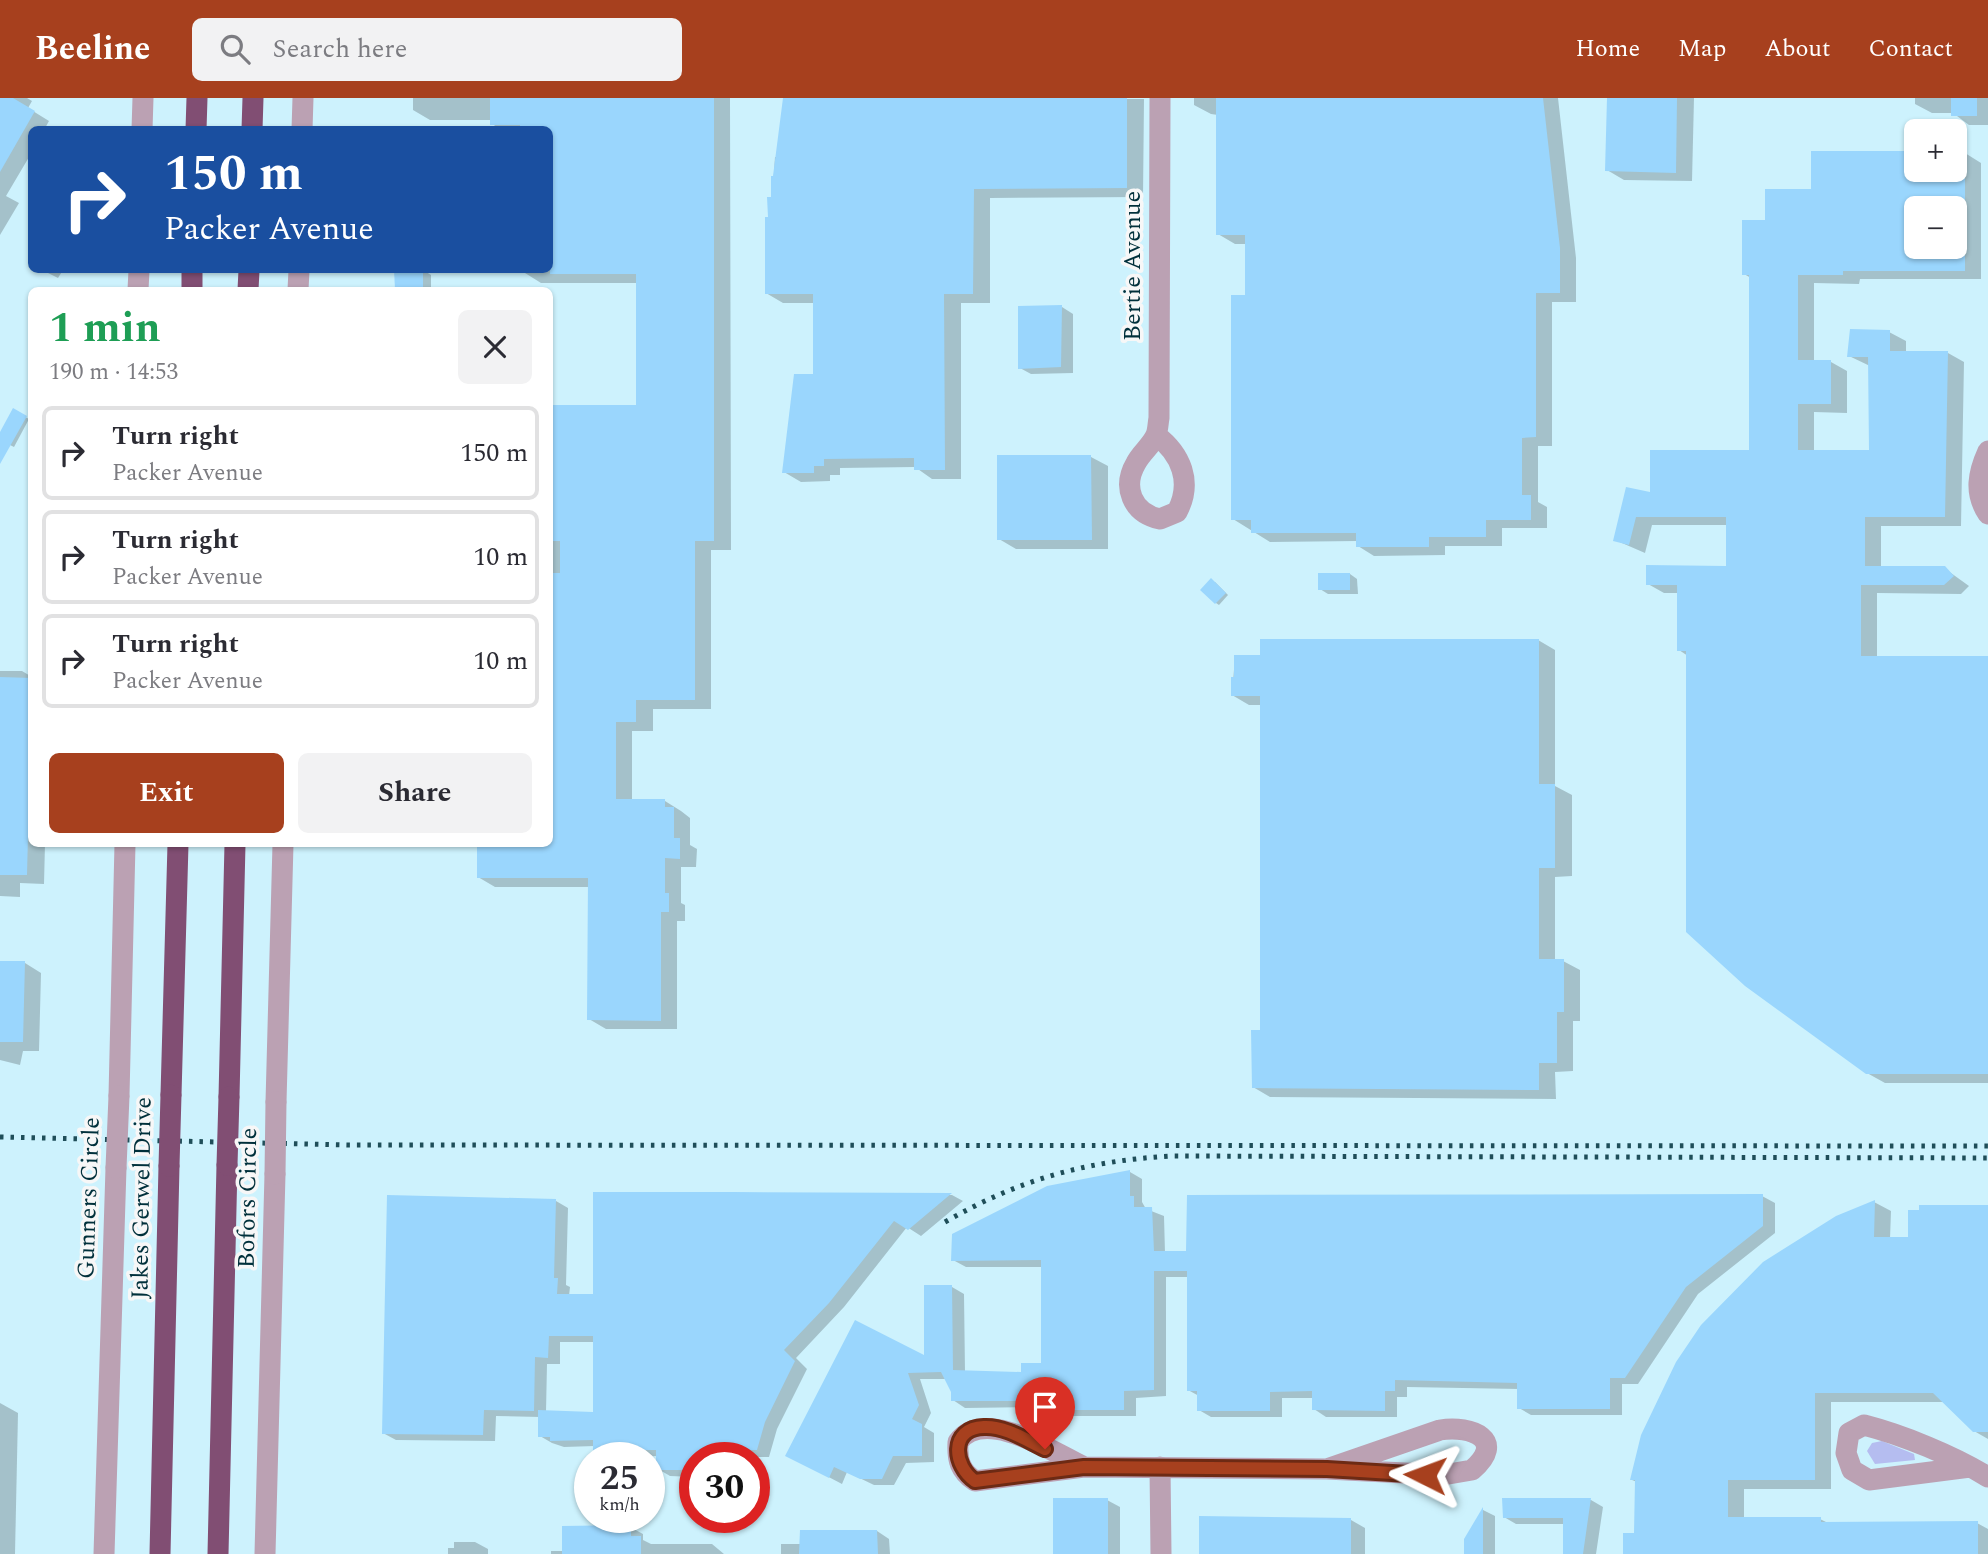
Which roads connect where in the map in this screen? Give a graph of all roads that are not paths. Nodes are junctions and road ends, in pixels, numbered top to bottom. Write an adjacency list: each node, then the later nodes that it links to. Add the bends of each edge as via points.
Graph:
1 (143, 98): 6 (street)
2 (197, 98): 7 (highway)
3 (253, 98): 8 (highway)
4 (303, 98): 9 (street)
5 (1160, 98): 10 (street, Bertie Avenue)
6 (142, 126)
7 (196, 126)
8 (252, 126)
9 (302, 126)
10 (1156, 435)
11 (1988, 451): 12 (street, via 1978,489)
12 (1988, 514)
13 (125, 847): 21 (street, Gunners Circle, bridge)
14 (177, 847): 22 (highway, Jakes Gerwel Drive, bridge)
15 (235, 847): 23 (highway, bridge)
16 (283, 847): 24 (street, Bofors Circle, bridge)
17 (1084, 1467): 17 (street, via 975,1481 960,1465 958,1442 974,1428 995,1428); 18 (street)
18 (1160, 1467): 19 (street); 25 (street)
19 (1327, 1469): 19 (street, via 1457,1427 1481,1435 1485,1446 1479,1464 1460,1473)
20 (1979, 1472): 20 (street, via 1869,1480 1852,1470 1846,1453 1849,1433 1864,1425 1884,1430)
21 (104, 1554)
22 (160, 1554)
23 (218, 1554)
24 (265, 1554)
25 (1161, 1554)

